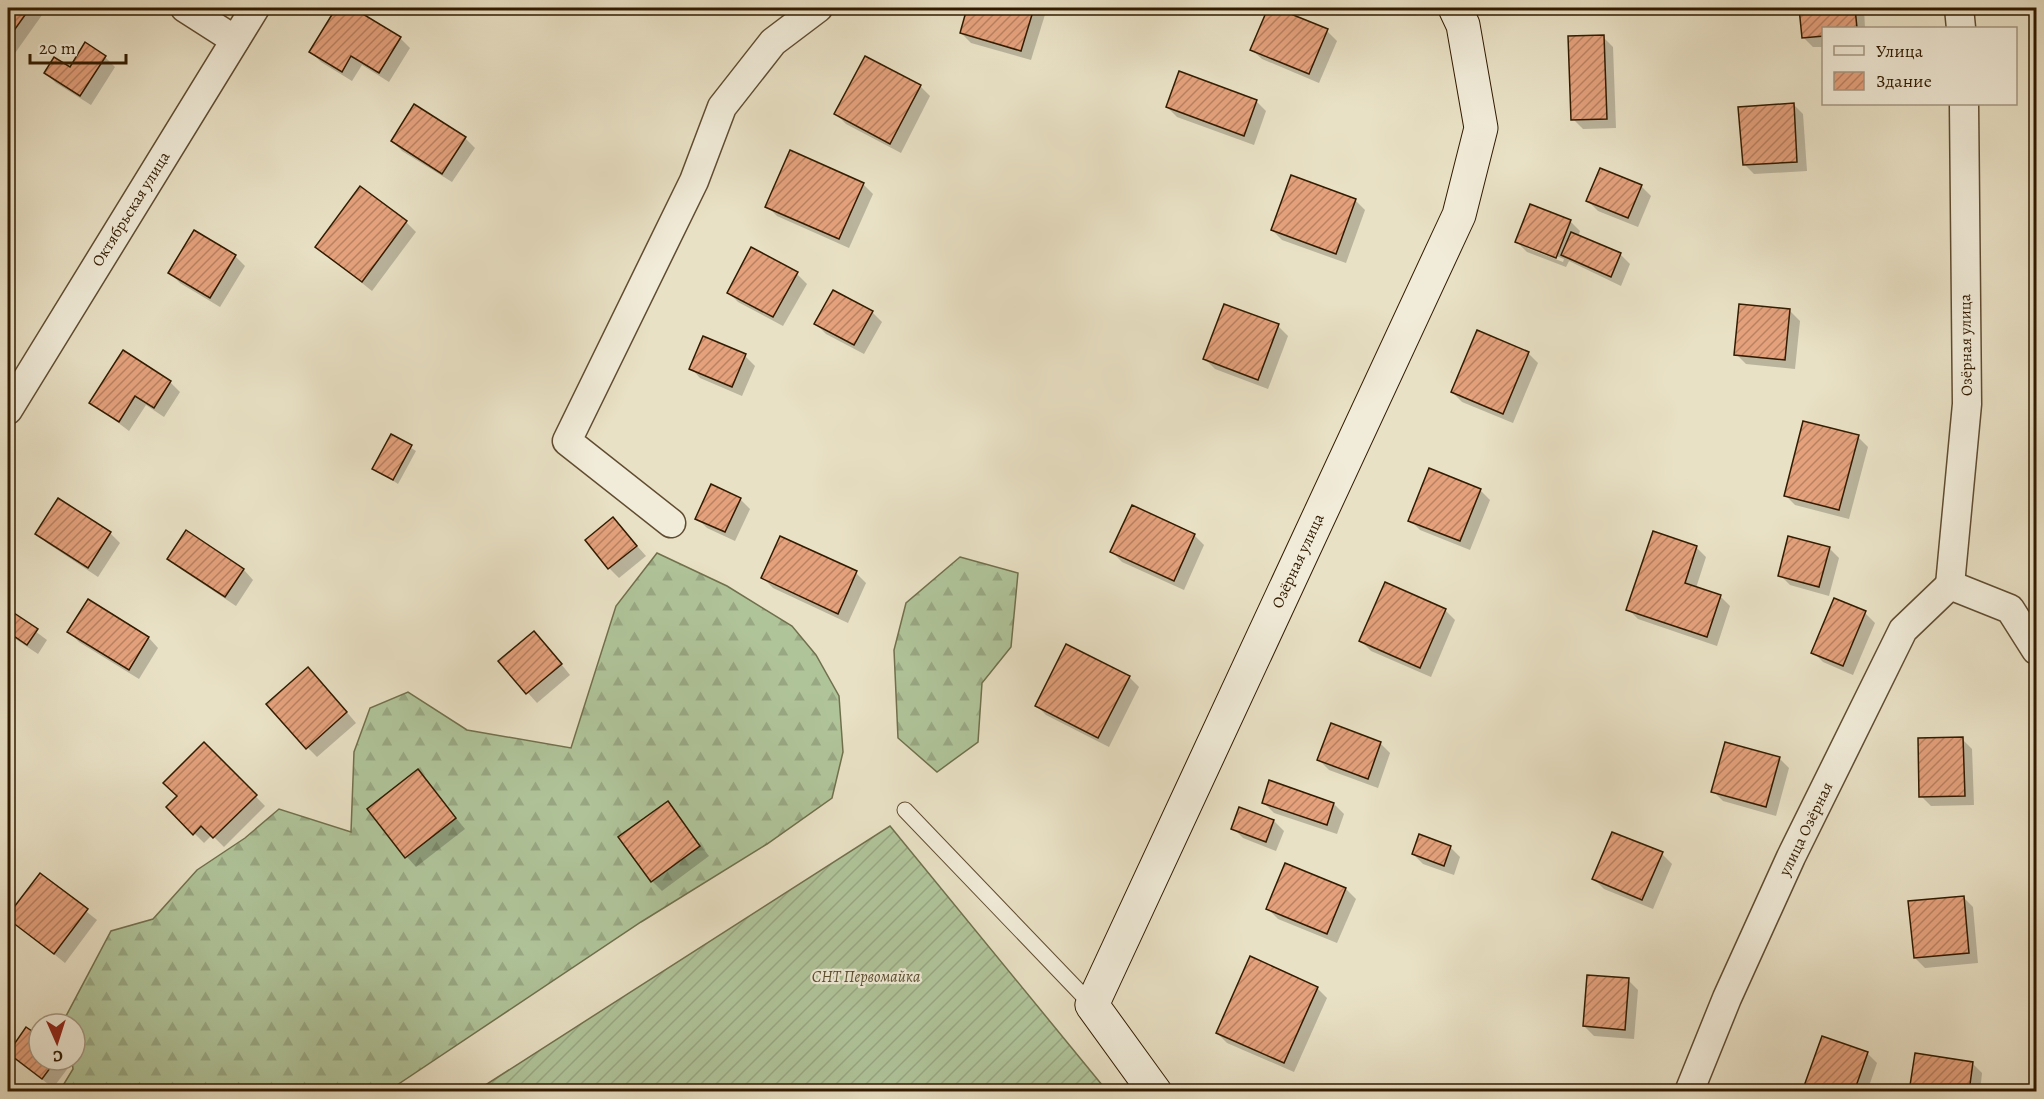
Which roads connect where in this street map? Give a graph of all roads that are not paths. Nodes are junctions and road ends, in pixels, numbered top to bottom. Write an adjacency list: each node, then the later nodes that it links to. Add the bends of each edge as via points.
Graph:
1 (185, 8): 7 (street)
2 (255, 8): 7 (street, Октябрьская улица)
3 (818, 8): 10 (street, via 772,42 722,107 694,181 567,441)
4 (1455, 8): 15 (street, Озёрная улица, via 1463,25 1481,128 1459,215)
5 (1959, 8): 6 (street)
6 (1961, 27)
7 (235, 40): 9 (street, Октябрьская улица)
8 (1964, 105): 11 (street, Озёрная улица, via 1967,404)
9 (8, 410)
10 (671, 523)
11 (1950, 585): 12 (street); 17 (street, улица Озёрная, via 1903,630 1791,857)
12 (2023, 607): 13 (street)
13 (2037, 650)
14 (905, 810): 15 (lane)
15 (1092, 1005): 16 (street)
16 (1155, 1092)
17 (1689, 1092)

